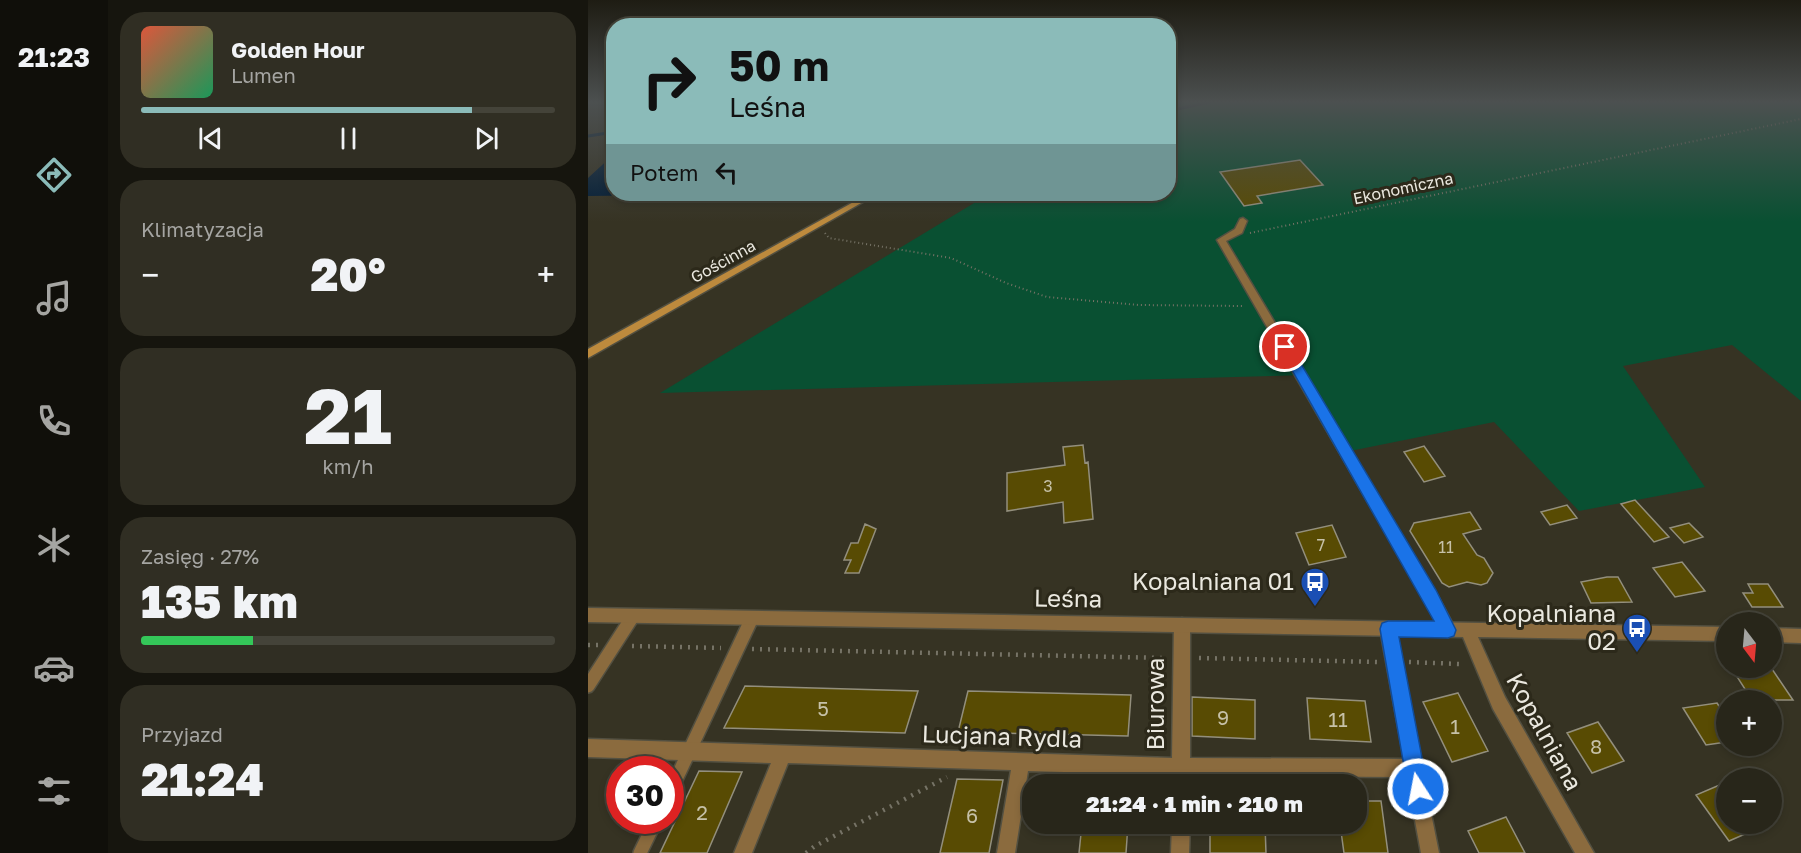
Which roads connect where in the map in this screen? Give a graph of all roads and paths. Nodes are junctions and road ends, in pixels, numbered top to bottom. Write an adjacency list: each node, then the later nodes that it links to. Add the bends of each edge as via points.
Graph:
1 (1690, 142): 5 (path, Ekonomiczna, via 1274,227)
2 (861, 201): 4 (main road, Gościnna)
3 (1243, 221): 5 (street, via 1239,231 1221,240)
4 (817, 226): 6 (path, via 829,238 951,258 1047,297 1139,306); 7 (main road, Gościnna)
5 (1224, 244): 13 (street)
6 (1242, 306)
7 (588, 354)
8 (588, 615): 9 (street, Leśna)
9 (633, 616): 10 (street, Leśna); 19 (lane)
10 (752, 618): 11 (street, Leśna); 20 (lane)
11 (1182, 625): 12 (street, Leśna); 21 (street, Biurowa)
12 (1388, 629): 13 (street, Leśna); 22 (street)
13 (1448, 630): 14 (street, Leśna)
14 (1468, 631): 15 (street, Leśna); 43 (street, Kopalniana, via 1499,704)
15 (1716, 634)
16 (1782, 635): 17 (street)
17 (1801, 636)
18 (588, 645): 19 (path)
19 (614, 645): 20 (path); 24 (lane)
20 (738, 648): 21 (path); 26 (lane)
21 (1181, 658): 22 (path); 33 (street, Biurowa)
22 (1394, 662): 23 (path); 31 (street)
23 (1459, 664)
24 (588, 686)
25 (588, 748): 26 (street, Lucjana Rydla)
26 (691, 751): 27 (street, Lucjana Rydla); 30 (lane)
27 (783, 754): 28 (street, Lucjana Rydla); 38 (street)
28 (958, 759): 29 (street, Lucjana Rydla); 39 (path, via 955,773)
29 (1021, 762): 32 (street, Lucjana Rydla); 40 (street)
30 (684, 765)
31 (1414, 768): 34 (street, Lucjana Rydla); 42 (street)
32 (1158, 774)
33 (1181, 774)
34 (1239, 774)
35 (649, 834): 37 (lane)
36 (1180, 834): 41 (street)
37 (640, 853)
38 (743, 853)
39 (806, 853)
40 (1006, 853)
41 (1180, 853)
42 (1430, 853)
43 (1585, 853)

